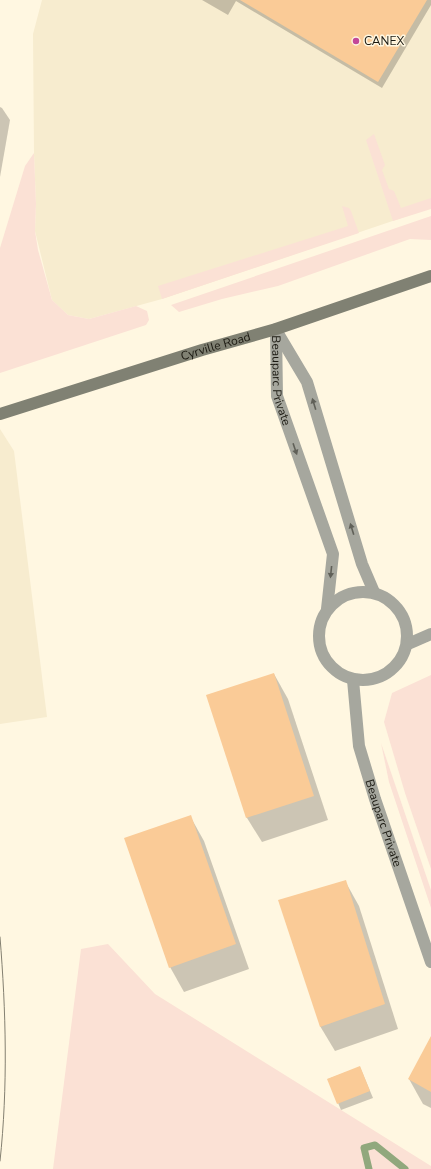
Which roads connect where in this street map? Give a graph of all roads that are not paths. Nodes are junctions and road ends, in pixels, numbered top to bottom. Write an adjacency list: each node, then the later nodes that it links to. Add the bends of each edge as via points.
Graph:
1 (431, 276): 2 (main road, Cyrville Road)
2 (276, 329): 3 (main road, Cyrville Road); 4 (street, Beauparc Private, one-way to 2, via 362,564 307,382); 5 (street, Beauparc Private, one-way to 5, via 277,396 332,554)
3 (0, 414)
4 (374, 592): 5 (street, via 356,592 340,598); 7 (street, via 390,600 402,612 408,629)
5 (327, 609): 8 (street, via 319,626 319,643 325,659 337,672)
6 (431, 634): 7 (street)
7 (408, 644): 8 (street, via 400,662 386,674 370,680)
8 (353, 680): 9 (street, Beauparc Private, via 359,746)
9 (431, 962)

